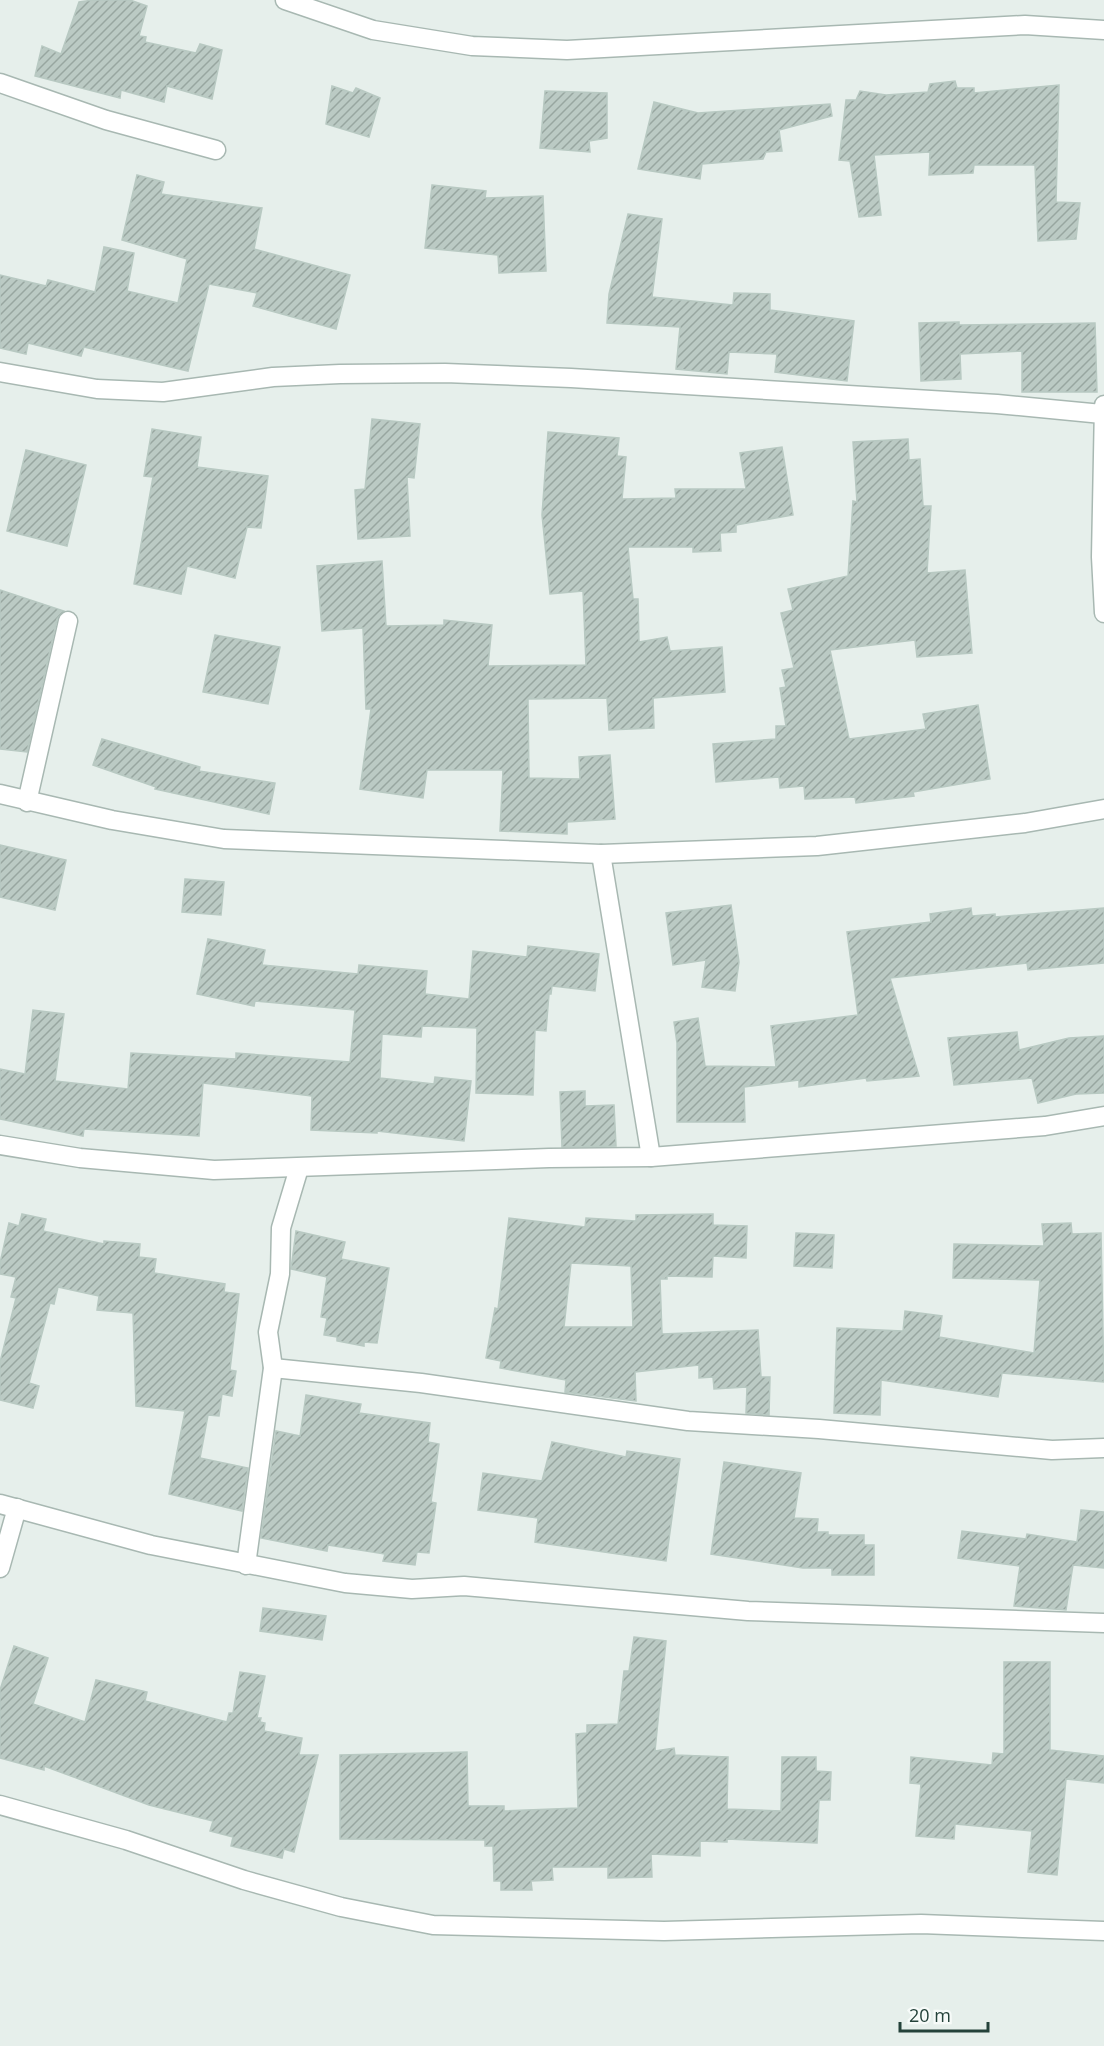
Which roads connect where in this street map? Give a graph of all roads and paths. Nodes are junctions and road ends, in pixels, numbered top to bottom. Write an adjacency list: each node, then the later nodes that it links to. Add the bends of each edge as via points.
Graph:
1 (285, 0): 2 (street, via 373,30 472,46 567,50 1025,24)
2 (1104, 30)
3 (0, 83): 4 (street, via 106,120)
4 (216, 150)
5 (0, 372): 6 (street, via 96,389 163,392 273,377 445,373)
6 (1103, 409): 7 (street)
7 (1104, 613)
8 (68, 621): 10 (street)
9 (0, 794): 10 (street)
10 (27, 802): 12 (street, via 224,839)
11 (1104, 809): 12 (street, via 1025,823 817,846)
12 (601, 854): 15 (street)
13 (1104, 1116): 15 (street, via 1045,1126)
14 (0, 1145): 16 (street, via 81,1158 214,1170)
15 (651, 1157): 16 (street)
16 (299, 1168): 17 (street, via 281,1228 280,1274 268,1332)
17 (273, 1368): 18 (street, via 421,1383 688,1421 1052,1450); 20 (street)
18 (1104, 1448)
19 (9, 1506): 20 (street, via 151,1545); 21 (street)
20 (246, 1565): 22 (street, via 345,1583 412,1589 464,1586 748,1611)
21 (0, 1568)
22 (1104, 1623)
23 (0, 1805): 24 (street, via 126,1840 244,1880 433,1925 664,1930 921,1924)
24 (1104, 1931)

